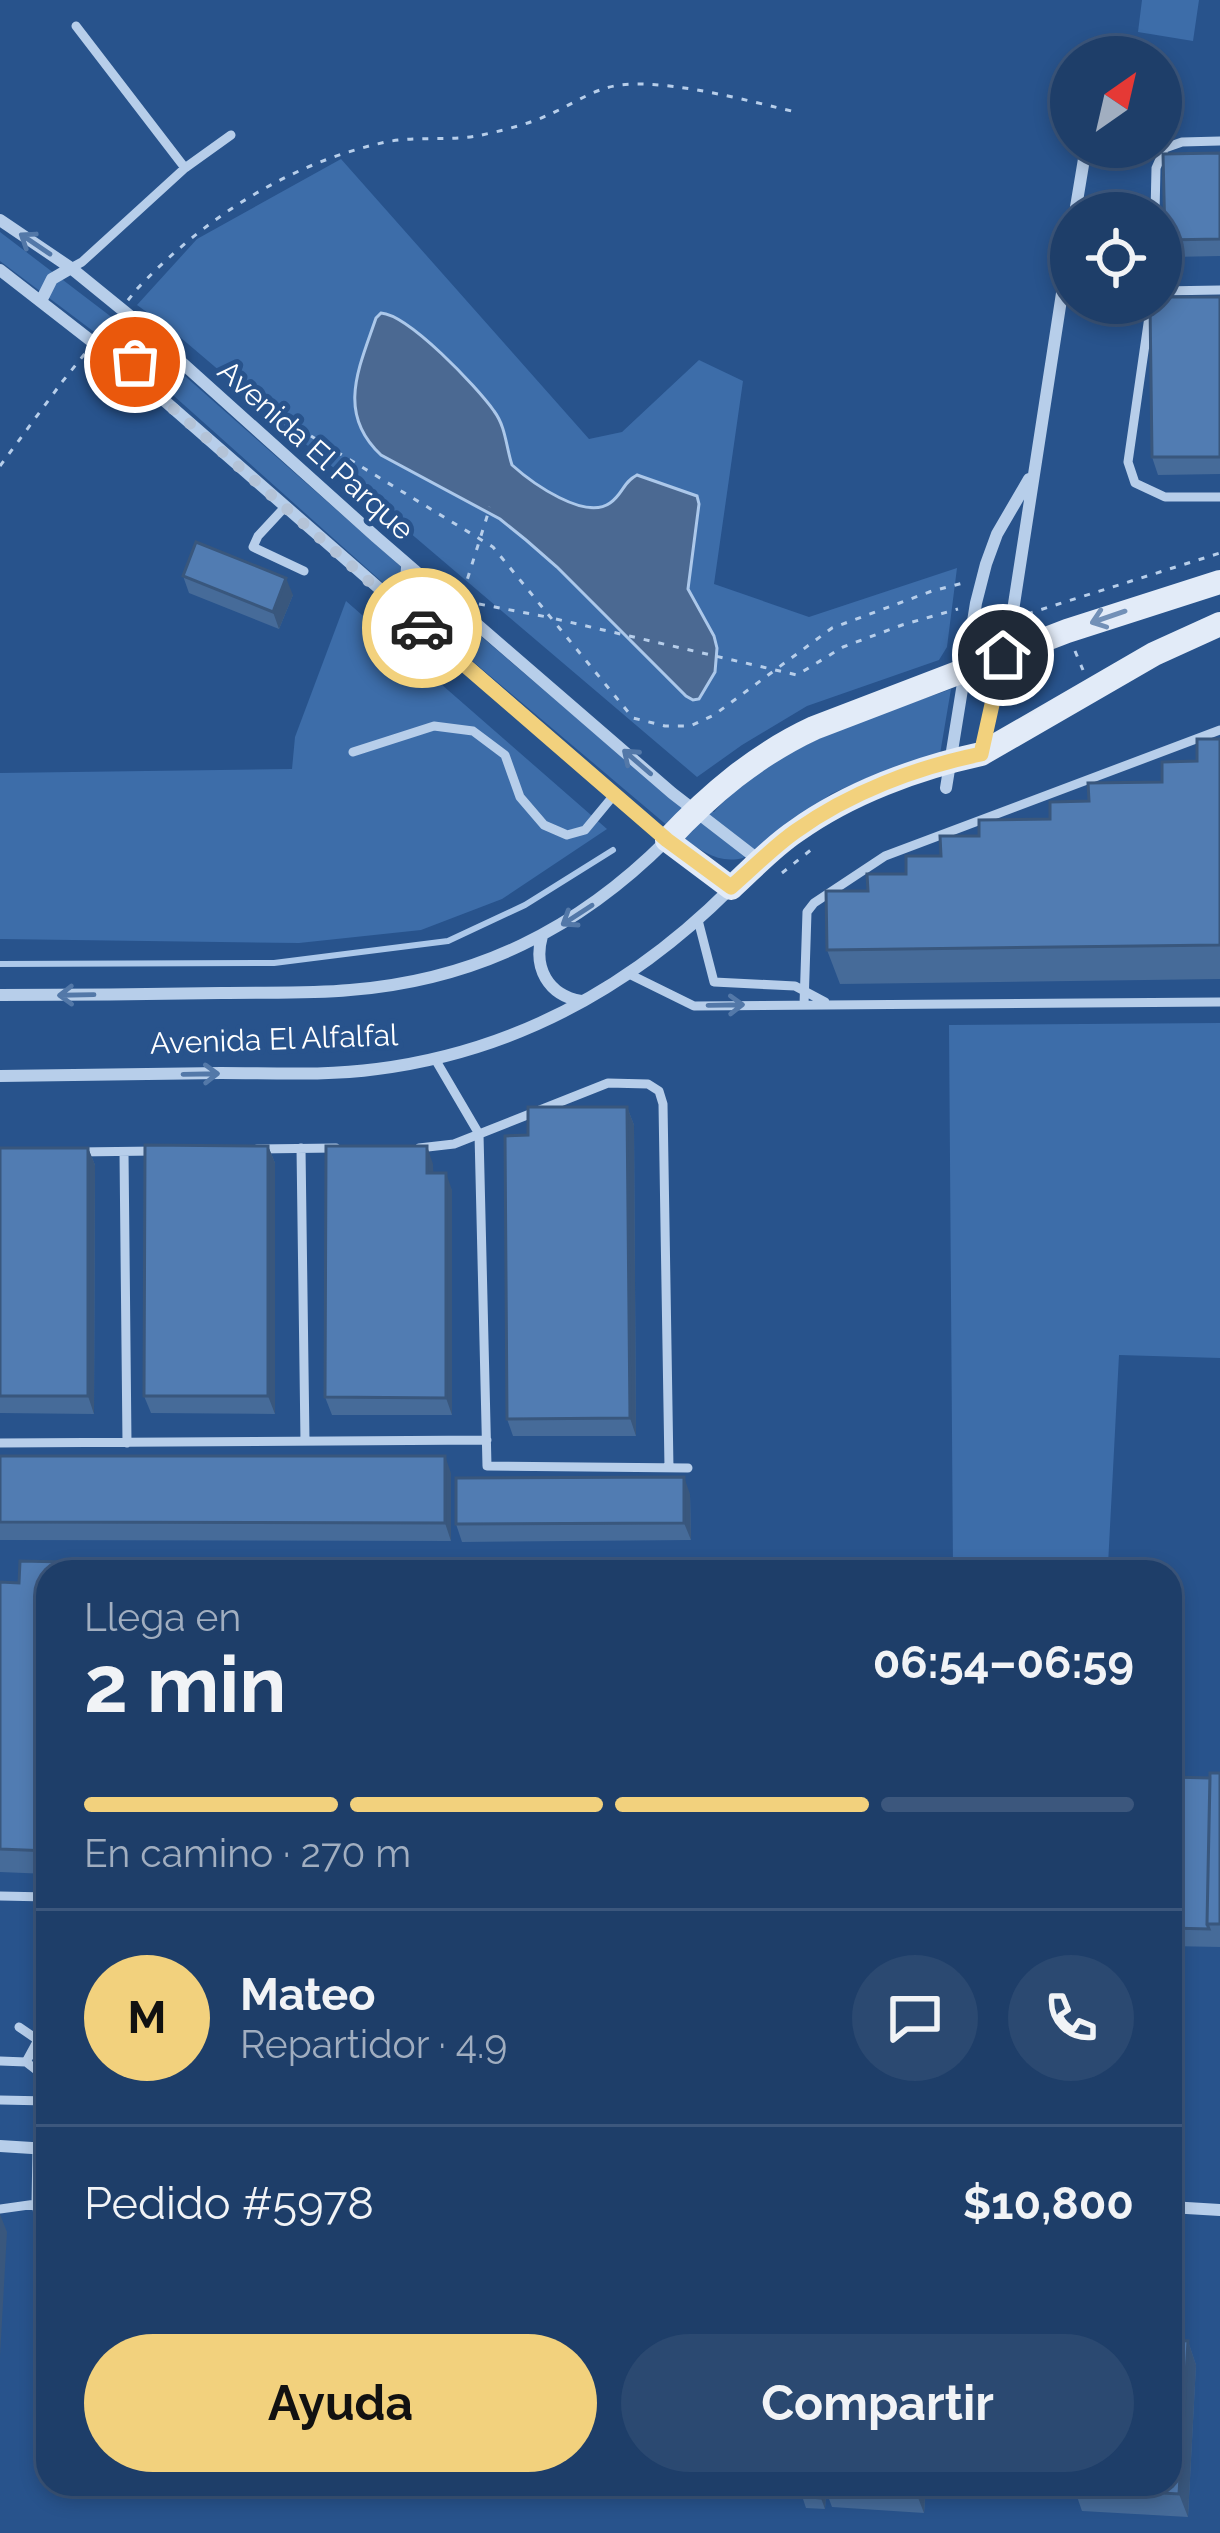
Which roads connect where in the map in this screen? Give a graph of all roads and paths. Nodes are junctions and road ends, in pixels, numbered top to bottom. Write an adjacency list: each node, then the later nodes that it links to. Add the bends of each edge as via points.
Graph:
1 (76, 26): 5 (lane)
2 (796, 112): 18 (path, bridge, via 659,85 609,87 542,118 475,136 390,141 280,180 198,231 136,289)
3 (231, 135): 5 (lane)
4 (1220, 141): 6 (lane, via 1165,148)
5 (185, 168): 8 (lane)
6 (1155, 192)
7 (0, 220): 8 (street, Avenida El Parque, one-way to 7)
8 (70, 268): 12 (street, via 52,279); 15 (street, Avenida El Parque)
9 (0, 270): 12 (street, Avenida El Parque)
10 (1220, 290): 11 (lane)
11 (1182, 291)
12 (41, 301): 16 (street, Avenida El Parque)
13 (1062, 324): 19 (street)
14 (1148, 324): 20 (lane, via 1128,462 1135,483 1165,497)
15 (166, 348): 16 (street, via 143,351); 25 (street, Avenida El Parque)
16 (135, 375): 22 (street, Avenida El Parque)
17 (239, 392): 23 (path)
18 (0, 466)
19 (1035, 468): 27 (street); 29 (street)
20 (1220, 497)
21 (490, 506): 23 (path)
22 (284, 508): 26 (lane, via 254,547); 30 (street, Avenida El Parque)
23 (480, 539): 31 (path); 35 (path)
24 (1220, 554): 34 (path)
25 (406, 564): 30 (street, via 402,584); 48 (street, Avenida El Parque, one-way to 25)
26 (304, 571)
27 (982, 578): 33 (street); 39 (path, via 832,628)
28 (1220, 582): 37 (street, Avenida El Alfalfal, one-way to 37)
29 (1017, 589): 34 (path, via 1024,589 1021,616); 38 (street)
30 (382, 593): 47 (street, Avenida El Parque)
31 (462, 594)
32 (472, 602): 35 (path)
33 (976, 603): 39 (path, via 843,647 797,675); 40 (street)
34 (1057, 605): 37 (path)
35 (551, 618): 39 (path); 39 (path, via 634,718 665,725 714,715)
36 (1220, 624): 41 (street, Avenida El Alfalfal)
37 (1067, 631): 38 (street, Avenida El Alfalfal); 41 (path)
38 (1003, 655): 40 (street, Avenida El Alfalfal); 44 (street)
39 (776, 668)
40 (965, 669): 45 (street); 48 (street, Avenida El Alfalfal, via 784,742)
41 (1091, 692): 44 (street, Avenida El Alfalfal)
42 (1220, 730): 56 (lane, via 885,856 807,912)
43 (353, 752): 47 (lane, via 434,726 473,731 505,755 520,797 544,825 567,835 585,830)
44 (981, 754): 45 (street, Avenida El Alfalfal)
45 (951, 760): 46 (street); 51 (street, Avenida El Alfalfal, via 822,814 796,830)
46 (946, 788)
47 (614, 795): 49 (street, Avenida El Parque)
48 (694, 811): 49 (street, Avenida El Alfalfal); 51 (street, Avenida El Parque)
49 (667, 840): 52 (street); 54 (street, Avenida El Alfalfal, one-way to 54, via 604,897)
50 (819, 843): 51 (path)
51 (772, 866): 52 (street, Avenida El Alfalfal)
52 (731, 887): 53 (street, Avenida El Alfalfal)
53 (698, 920): 55 (street, Avenida El Alfalfal); 56 (lane, via 714,982)
54 (542, 936): 57 (street, Avenida El Alfalfal, one-way to 57, via 468,968 379,987); 58 (street, via 539,965 548,983)
55 (628, 974): 58 (street, Avenida El Alfalfal); 61 (lane, one-way to 61, via 694,1006)
56 (805, 991): 60 (lane); 61 (lane)
57 (0, 995)
58 (586, 1001): 62 (street, Avenida El Alfalfal)
59 (1220, 1002): 60 (lane)
60 (830, 1004): 61 (lane)
61 (804, 1005)
62 (435, 1059): 63 (street, Avenida El Alfalfal, one-way to 62, via 357,1071); 64 (lane)
63 (0, 1076)
64 (479, 1134): 67 (lane); 72 (lane); 76 (lane, via 608,1083 659,1091)
65 (301, 1148): 66 (lane); 68 (lane); 73 (lane)
66 (342, 1148)
67 (403, 1148)
68 (235, 1149)
69 (168, 1151): 71 (lane)
70 (62, 1152): 71 (lane)
71 (124, 1152): 75 (lane)
72 (487, 1440): 73 (lane); 76 (lane, via 487,1466)
73 (304, 1441): 75 (lane)
74 (0, 1443): 75 (lane)
75 (127, 1443)
76 (669, 1468): 77 (lane)
77 (688, 1468)
78 (0, 1896): 79 (lane)
79 (36, 1897)
80 (20, 2027): 81 (lane)
81 (36, 2039)
82 (36, 2044): 84 (lane)
83 (0, 2061): 84 (lane)
84 (26, 2062): 85 (lane)
85 (36, 2070)
86 (0, 2100): 87 (lane)
87 (36, 2101)
88 (0, 2146): 89 (street)
89 (36, 2148)
90 (36, 2204): 92 (lane)
91 (1182, 2208): 93 (street)
92 (0, 2209)
93 (1220, 2210)

